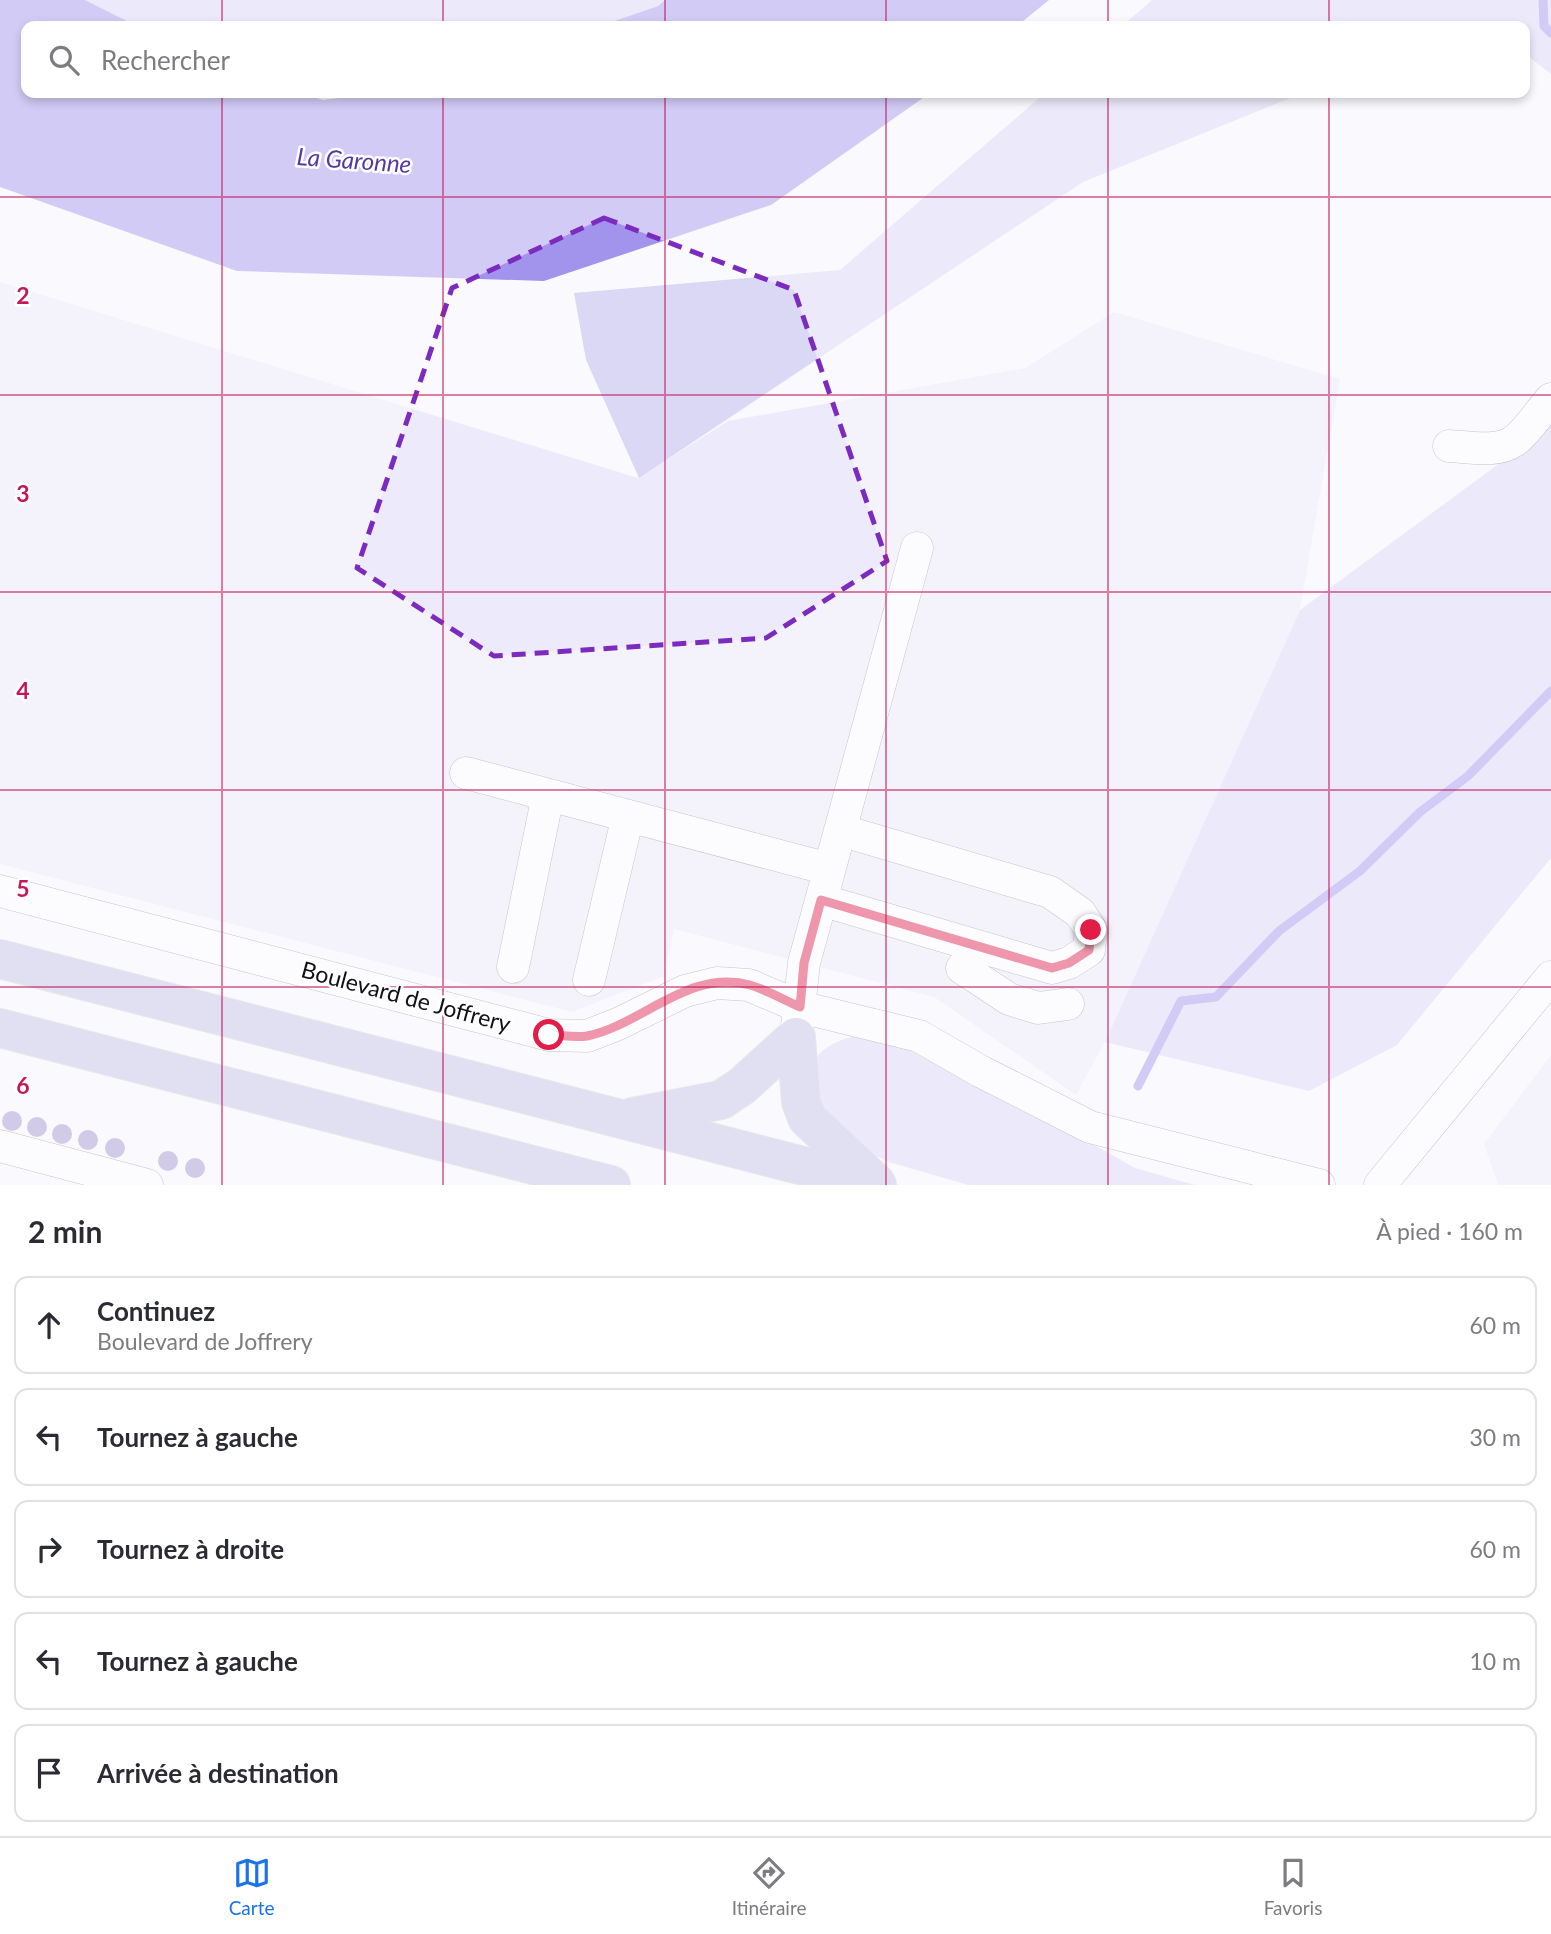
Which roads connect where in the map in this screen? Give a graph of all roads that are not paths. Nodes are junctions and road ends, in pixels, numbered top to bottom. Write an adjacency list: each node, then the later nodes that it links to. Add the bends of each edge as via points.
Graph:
1 (1551, 399): 2 (street, via 1505,446)
2 (1449, 446)
3 (917, 548): 7 (street)
4 (466, 773): 5 (street)
5 (548, 795): 6 (street); 13 (street)
6 (628, 816): 8 (street); 16 (street)
7 (840, 830): 8 (street); 11 (street, via 1049,892 1080,913 1091,930 1089,950 1069,963 1052,968)
8 (830, 869): 10 (street)
9 (0, 891): 19 (street, Boulevard de Joffrery, via 549,1035 587,1036 685,991 717,983 749,985)
10 (821, 900): 11 (street); 19 (street, via 804,963)
11 (1009, 955): 17 (street)
12 (0, 959): 21 (main road)
13 (513, 967)
14 (962, 968): 17 (street)
15 (1551, 977): 27 (street)
16 (589, 980)
17 (1000, 993): 18 (street, via 1038,1009)
18 (1068, 1004)
19 (798, 1022): 21 (main road, via 742,1086 721,1100); 25 (main road, via 801,1102 807,1118); 26 (street, Boulevard de Joffrery, via 919,1036 1090,1127)
20 (0, 1028): 24 (main road)
21 (623, 1119): 25 (main road)
22 (0, 1146): 23 (street)
23 (147, 1185)
24 (610, 1185)
25 (877, 1185)
26 (1319, 1185)
27 (1380, 1185)

